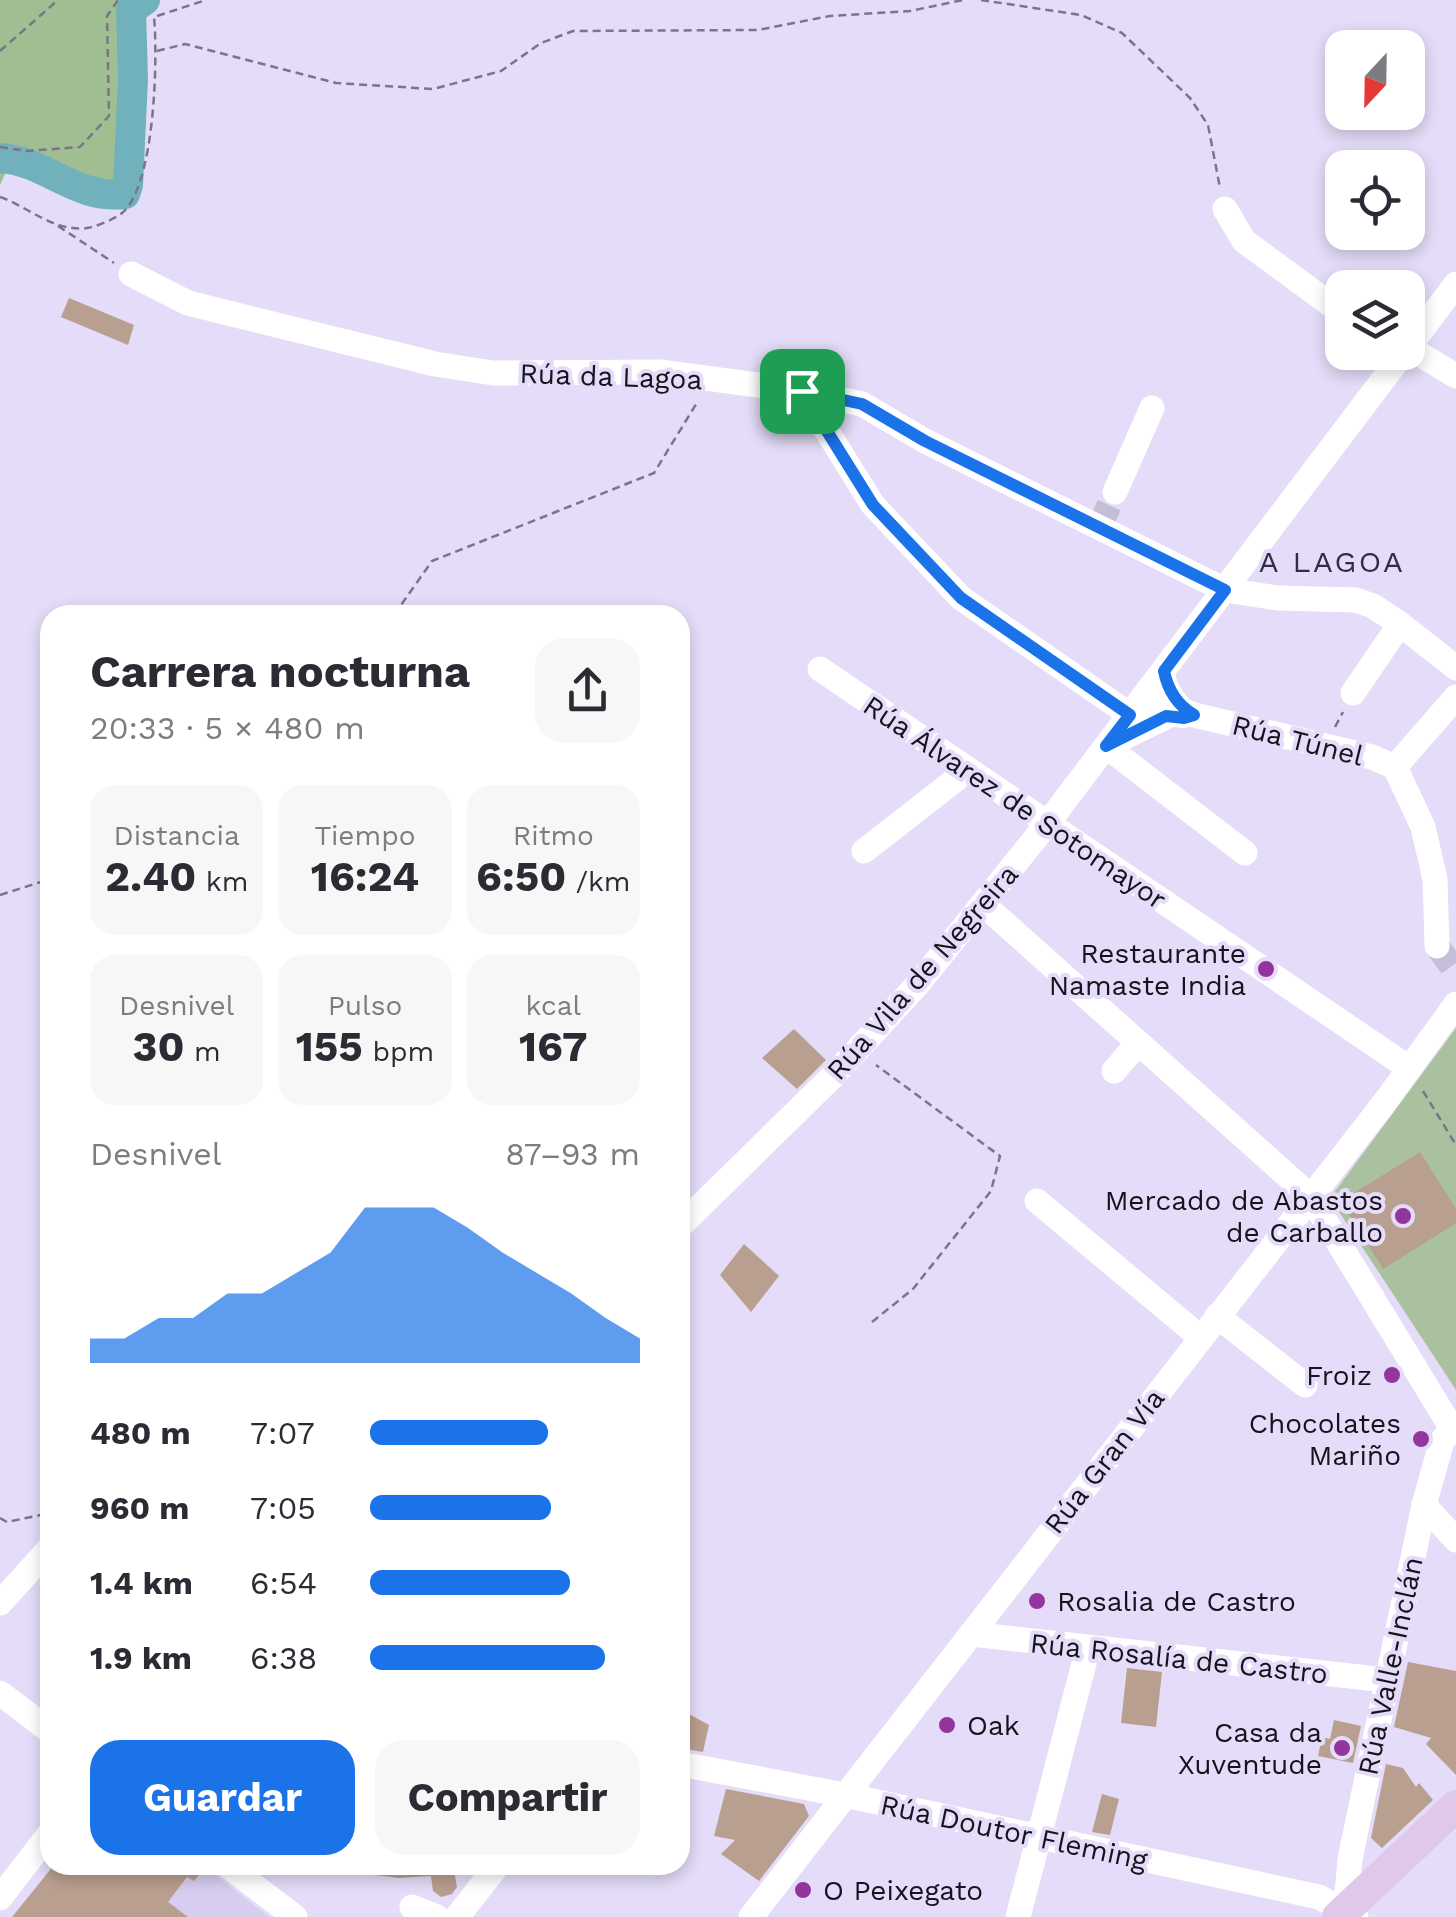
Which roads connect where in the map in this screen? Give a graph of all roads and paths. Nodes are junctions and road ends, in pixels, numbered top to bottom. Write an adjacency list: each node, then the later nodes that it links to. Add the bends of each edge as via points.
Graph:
1 (58, 0): 6 (path)
2 (118, 0): 8 (path, via 107,16 109,116 80,147)
3 (206, 0): 7 (path, via 154,17)
4 (963, 0): 7 (path, via 758,30 573,31 500,71 434,89 336,83 185,44)
5 (981, 0): 10 (path, via 1081,15 1122,33 1190,98 1208,125)
6 (0, 50)
7 (157, 51): 11 (path, via 146,166 124,212 88,228)
8 (0, 148)
9 (0, 197): 11 (path)
10 (1225, 209): 14 (street, via 1244,241)
11 (57, 226): 12 (path)
12 (131, 274): 19 (street, Rúa da Lagoa, via 188,303 434,364 493,373)
13 (1456, 284): 15 (street, Rúa Vila de Negreira)
14 (1325, 301)
15 (1425, 325)
16 (1425, 359): 18 (street)
17 (1391, 370): 23 (street, Rúa Vila de Negreira)
18 (1456, 376)
19 (712, 378): 20 (street, Rúa da Lagoa); 24 (path, via 654,473 432,562)
20 (802, 391): 23 (street, Rúa da Lagoa, via 862,404); 32 (street, via 873,505 961,598)
21 (1152, 408): 22 (street)
22 (1114, 492)
23 (1225, 590): 25 (street, Rúa da Lagoa, via 1356,600); 28 (street, Rúa Vila de Negreira)
24 (401, 605)
25 (1400, 624): 26 (street, Rúa da Lagoa); 29 (street)
26 (1452, 654)
27 (820, 670): 35 (street, Rúa Álvarez de Sotomayor)
28 (1164, 671): 31 (street); 32 (street, Rúa Vila de Negreira)
29 (1353, 693): 33 (path)
30 (1456, 697): 34 (street)
31 (1181, 713): 32 (street, Rúa Túnel); 32 (street, Rúa Vila de Negreira); 33 (street, Rúa Túnel)
32 (1128, 726): 36 (street, Rúa Vila de Negreira); 38 (street)
33 (1326, 746): 34 (street, Rúa Túnel)
34 (1395, 767): 42 (street, Rúa Túnel, via 1423,828 1435,879)
35 (968, 770): 36 (street, Rúa Álvarez de Sotomayor); 37 (street)
36 (1047, 824): 41 (street, Rúa Vila de Negreira); 46 (street, Rúa Álvarez de Sotomayor)
37 (864, 851)
38 (1245, 854)
39 (40, 882): 40 (path)
40 (0, 896)
41 (984, 904): 44 (street); 45 (street, Rúa Vila de Negreira)
42 (1437, 946)
43 (1456, 1004): 46 (street, Rúa Gran Vía)
44 (1138, 1043): 47 (street); 49 (street)
45 (858, 1051): 51 (street, Rúa Vila de Negreira); 53 (path, via 1000,1156 991,1190 913,1289)
46 (1409, 1068): 48 (path); 49 (street, Rúa Gran Vía)
47 (1114, 1071)
48 (1456, 1144)
49 (1310, 1196): 52 (street, Rúa Gran Vía); 56 (street)
50 (1037, 1201): 54 (street)
51 (690, 1216)
52 (1216, 1316): 54 (street, Rúa Gran Vía); 55 (street)
53 (872, 1322)
54 (1200, 1337): 63 (street, Rúa Gran Vía)
55 (1305, 1385)
56 (1454, 1426): 57 (street, Rúa Valle-Inclán, via 1442,1441)
57 (1424, 1505): 60 (street); 65 (street, Rúa Valle-Inclán)
58 (40, 1513): 59 (path)
59 (0, 1518)
60 (1456, 1540)
61 (40, 1559): 62 (street)
62 (0, 1602)
63 (971, 1634): 64 (street, Rúa Rosalía de Castro); 69 (street, Rúa Gran Vía)
64 (1088, 1648): 65 (street, Rúa Rosalía de Castro); 71 (street)
65 (1386, 1680): 77 (street, Rúa Valle-Inclán, via 1350,1859)
66 (0, 1692): 67 (street)
67 (40, 1723)
68 (690, 1766): 69 (street, Rúa Doutor Fleming)
69 (845, 1795): 71 (street, Rúa Doutor Fleming); 81 (street, Rúa Gran Vía)
70 (1456, 1806): 77 (main road)
71 (1038, 1837): 77 (street, Rúa Doutor Fleming, via 1319,1897); 82 (street)
72 (40, 1846): 75 (street)
73 (240, 1875): 78 (street)
74 (490, 1875): 80 (street)
75 (0, 1898)
76 (414, 1912): 79 (street)
77 (1346, 1915)
78 (295, 1917)
79 (436, 1917)
80 (457, 1917)
81 (752, 1917)
82 (1018, 1917)

